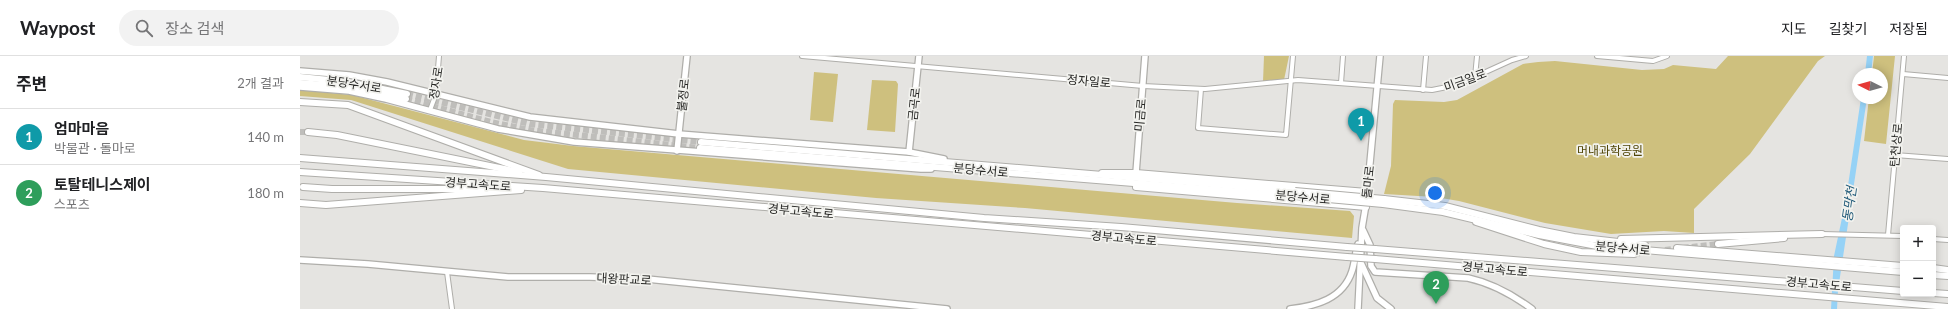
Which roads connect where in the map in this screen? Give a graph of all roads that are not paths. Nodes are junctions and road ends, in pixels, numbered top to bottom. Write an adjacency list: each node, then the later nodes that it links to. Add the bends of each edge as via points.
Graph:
1 (439, 56): 29 (street, 정자로)
2 (687, 56): 33 (main road, 불정로)
3 (802, 56): 15 (street, 정자일로)
4 (919, 56): 15 (main road, 금곡로)
5 (1145, 56): 24 (main road, 미금로)
6 (1293, 56): 21 (street)
7 (1343, 56): 23 (street)
8 (1380, 56): 25 (main road, 돌마로)
9 (1426, 56): 28 (street)
10 (1477, 56): 19 (street)
11 (1526, 56): 19 (street, 미금일로)
12 (1597, 56): 13 (street, via 1653,61)
13 (1667, 56)
14 (1904, 56): 17 (street, 탄천상로)
15 (918, 66): 24 (street, 정자일로); 35 (main road, 금곡로)
16 (300, 71): 29 (main road, via 349,75)
17 (1903, 74): 20 (street); 36 (street, 탄천상로)
18 (300, 77): 22 (highway, 분당수서로, via 348,82 407,97 348,87)
19 (1476, 77): 28 (street, 미금일로, via 1447,88)
20 (1948, 78)
21 (1291, 80): 23 (street, 정자일로); 27 (street, 정자일로); 27 (street, via 1286,135 1198,128)
22 (300, 83)
23 (1341, 83): 25 (street, 정자일로)
24 (1143, 86): 27 (street, 정자일로); 42 (main road, 미금로)
25 (1377, 86): 28 (street, 미금일로); 47 (main road, 돌마로)
26 (300, 87): 31 (main road, via 349,91)
27 (1201, 88)
28 (1422, 90)
29 (436, 94): 31 (street, 정자로); 33 (main road, via 530,117)
30 (300, 102): 44 (highway, via 348,105)
31 (430, 110): 34 (main road, via 532,136)
32 (308, 132): 44 (highway, via 337,134)
33 (679, 134): 34 (main road, 불정로); 35 (main road)
34 (677, 151): 40 (main road, via 921,169)
35 (909, 152): 39 (main road)
36 (1895, 155): 38 (street); 55 (street, 탄천상로)
37 (300, 158): 44 (highway, 경부고속도로)
38 (1948, 159)
39 (948, 160): 40 (highway, 분당수서로, via 700,145); 43 (highway, 분당수서로)
40 (944, 167): 43 (highway, 분당수서로)
41 (300, 172): 46 (highway, 경부고속도로)
42 (1136, 173): 43 (highway, via 1110,172); 47 (highway)
43 (1088, 177): 48 (highway, 분당수서로, bridge); 50 (highway, via 1108,185)
44 (546, 178): 73 (highway, 경부고속도로, bridge, via 984,218)
45 (303, 187): 46 (highway)
46 (543, 188): 49 (highway, via 326,205); 76 (highway, 경부고속도로, bridge)
47 (1367, 192): 50 (main road, 돌마로)
48 (1383, 202): 51 (highway, 분당수서로); 57 (highway, 분당수서로, via 1445,206 1539,230)
49 (300, 203)
50 (1366, 207): 52 (main road, 돌마로)
51 (1466, 217): 61 (highway, via 1483,226 1544,244 1581,252); 63 (highway, 분당수서로, via 1589,245)
52 (1362, 228): 64 (main road, 돌마로); 79 (main road, via 1352,269 1340,291 1323,302); 82 (main road, via 1370,245 1371,266 1375,272 1474,280 1498,288)
53 (1822, 234): 54 (highway); 55 (street)
54 (1803, 235): 57 (highway); 60 (highway)
55 (1888, 235): 56 (street)
56 (1900, 236)
57 (1598, 239): 63 (highway, 분당수서로)
58 (1936, 239): 59 (street)
59 (1948, 240)
60 (1718, 244)
61 (1634, 254)
62 (300, 260): 69 (main road, 대왕판교로)
63 (1813, 262): 65 (highway, 분당수서로)
64 (1360, 263): 80 (main road, 돌마로); 81 (main road, via 1377,298)
65 (1867, 266): 66 (highway, 분당수서로); 70 (highway, 분당수서로)
66 (1900, 266)
67 (1936, 268): 68 (highway)
68 (1948, 270)
69 (447, 272): 77 (street); 78 (main road, 대왕판교로, via 508,278 647,279)
70 (1900, 272)
71 (1936, 275): 72 (highway)
72 (1948, 276)
73 (1900, 291)
74 (1936, 293): 75 (highway)
75 (1948, 294)
76 (1948, 307)
77 (452, 309)
78 (947, 309)
79 (1290, 309)
80 (1357, 309)
81 (1390, 309)
82 (1532, 309)

